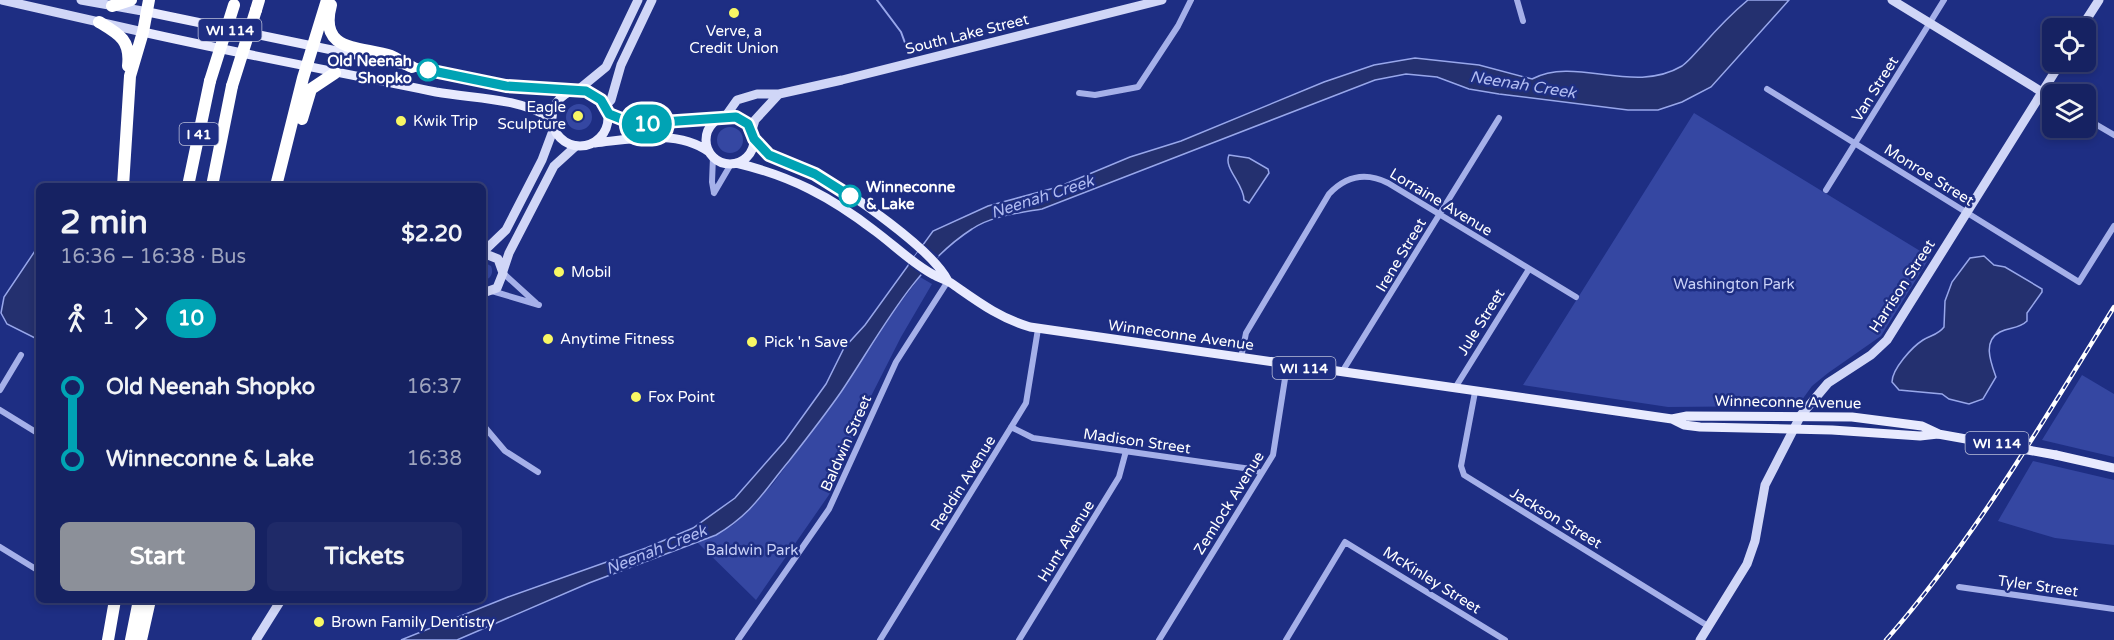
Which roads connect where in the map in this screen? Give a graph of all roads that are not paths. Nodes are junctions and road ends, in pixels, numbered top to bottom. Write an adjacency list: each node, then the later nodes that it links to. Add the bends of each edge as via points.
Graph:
1 (2, 0): 20 (street)
2 (81, 0): 16 (street)
3 (131, 0): 16 (highway)
4 (327, 0): 23 (highway)
5 (333, 0): 24 (highway, via 329,25 341,45 392,57)
6 (638, 0): 29 (street, via 606,67)
7 (652, 0): 34 (street, via 621,65)
8 (1162, 0): 33 (street, South Lake Street)
9 (1191, 0): 32 (street, via 1179,26 1138,87 1095,95)
10 (1517, 0): 19 (street)
11 (1892, 0): 21 (street)
12 (1944, 0): 21 (street, Van Street)
13 (2099, 0): 18 (street)
14 (235, 2): 50 (highway, I 41, bridge, via 210,81)
15 (258, 5): 51 (highway, I 41, bridge, via 232,86)
16 (112, 6): 17 (street)
17 (148, 6): 22 (highway); 23 (main road, WI 114)
18 (2087, 18)
19 (1523, 21)
20 (99, 22): 22 (street); 27 (highway, via 126,42)
21 (1930, 23): 30 (street); 44 (street, Van Street)
22 (144, 32): 25 (main road, WI 114); 27 (highway)
23 (313, 47): 24 (main road, WI 114); 25 (highway)
24 (412, 67): 29 (main road, WI 114, via 506,86)
25 (307, 68): 26 (main road, WI 114); 48 (highway)
26 (335, 73): 36 (main road, WI 114, via 518,103); 48 (highway, via 316,83 309,93 291,157)
27 (130, 76): 49 (highway)
28 (1767, 89): 44 (street, Monroe Street)
29 (574, 91): 34 (main road, via 594,94); 36 (main road, via 558,102)
30 (2042, 92): 54 (street, Harrison Street)
31 (761, 93): 33 (street, South Lake Street); 35 (street, South Lake Street, via 737,100); 38 (street)
32 (1079, 93)
33 (779, 94): 38 (street)
34 (608, 110): 35 (main road, via 634,124); 43 (main road, via 605,130)
35 (724, 117): 41 (main road, via 743,120); 46 (main road, via 708,130 706,144)
36 (551, 118): 40 (main road)
37 (1499, 118): 55 (street, Irene Street)
38 (755, 120): 41 (street)
39 (2096, 124): 42 (street)
40 (554, 128): 45 (main road); 57 (street, via 506,230)
41 (753, 134): 47 (main road, via 749,154); 61 (main road, Winneconne Avenue / WI 114, via 769,155 837,186 920,250 942,269)
42 (2114, 135)
43 (592, 143): 45 (main road); 46 (main road, via 672,138 693,141)
44 (1855, 143): 53 (street, Van Street); 54 (street, Monroe Street)
45 (576, 146): 60 (street, via 555,166)
46 (711, 154): 47 (main road); 47 (street, via 714,193)
47 (734, 164): 61 (main road, Winneconne Avenue / WI 114, via 783,175 808,187 868,225 927,271)
48 (280, 172): 52 (highway)
49 (123, 183)
50 (189, 183)
51 (213, 183)
52 (277, 183)
53 (1826, 190)
54 (1966, 212): 56 (street, Monroe Street, via 2079,282); 73 (street, Harrison Street, via 1887,340 1828,383)
55 (1440, 214): 59 (street, Lorraine Avenue); 66 (street, Lorraine Avenue, via 1379,179 1352,178 1336,187 1246,333); 68 (street, Irene Street)
56 (2114, 226)
57 (486, 249)
58 (486, 253): 60 (street, via 498,259)
59 (1529, 268): 63 (street, Lorraine Avenue); 69 (street, Jule Street)
60 (503, 272): 62 (street, via 501,283); 62 (street, via 539,305)
61 (948, 281): 64 (main road, Winneconne Avenue / WI 114, via 990,311); 97 (street, Baldwin Street, via 896,362 829,509)
62 (487, 292)
63 (1576, 297)
64 (1038, 329): 66 (main road, Winneconne Avenue / WI 114); 75 (street, Reddin Avenue, via 1028,399)
65 (21, 355): 70 (street)
66 (1241, 359): 67 (main road, Winneconne Avenue / WI 114)
67 (1287, 366): 68 (main road, Winneconne Avenue / WI 114); 83 (street, Zemlock Avenue, via 1275,450)
68 (1341, 374): 69 (main road, Winneconne Avenue / WI 114)
69 (1454, 389): 71 (main road, Winneconne Avenue / WI 114)
70 (0, 390)
71 (1475, 392): 74 (main road, Winneconne Avenue / WI 114); 92 (street, Jackson Street, via 1461,466 1464,475)
72 (0, 410): 78 (street)
73 (1801, 415): 74 (main road, Winneconne Avenue / WI 114); 77 (street, Harrison Street); 79 (main road, Winneconne Avenue / WI 114, via 1922,426)
74 (1672, 419): 77 (main road, Winneconne Avenue / WI 114, via 1684,425 1717,429)
75 (1011, 427): 80 (street, Madison Street, via 1033,438); 98 (street, Reddin Avenue)
76 (486, 429): 82 (street, via 505,451)
77 (1794, 429): 79 (main road, Winneconne Avenue / WI 114); 92 (street, Harrison Street, via 1765,485 1749,558)
78 (36, 432)
79 (1938, 434): 81 (main road, Winneconne Avenue / WI 114, bridge)
80 (1126, 451): 83 (street, Madison Street); 99 (street, Hunt Avenue, via 1119,477)
81 (2114, 468)
82 (538, 472)
83 (1262, 473): 100 (street, Zemlock Avenue)
84 (0, 547): 85 (street)
85 (36, 570)
86 (1959, 587): 91 (street, Tyler Street)
87 (112, 603): 93 (highway)
88 (138, 603): 94 (highway)
89 (149, 603): 95 (highway)
90 (279, 603): 96 (street)
91 (2114, 609)
92 (1708, 626): 103 (street, Harrison Street)
93 (108, 640)
94 (131, 640)
95 (141, 640)
96 (256, 640)
97 (738, 640)
98 (880, 640)
99 (1019, 640)
100 (1159, 640)
101 (1286, 640): 102 (street, McKinley Street, via 1346,542)
102 (1505, 640)
103 (1700, 640)

